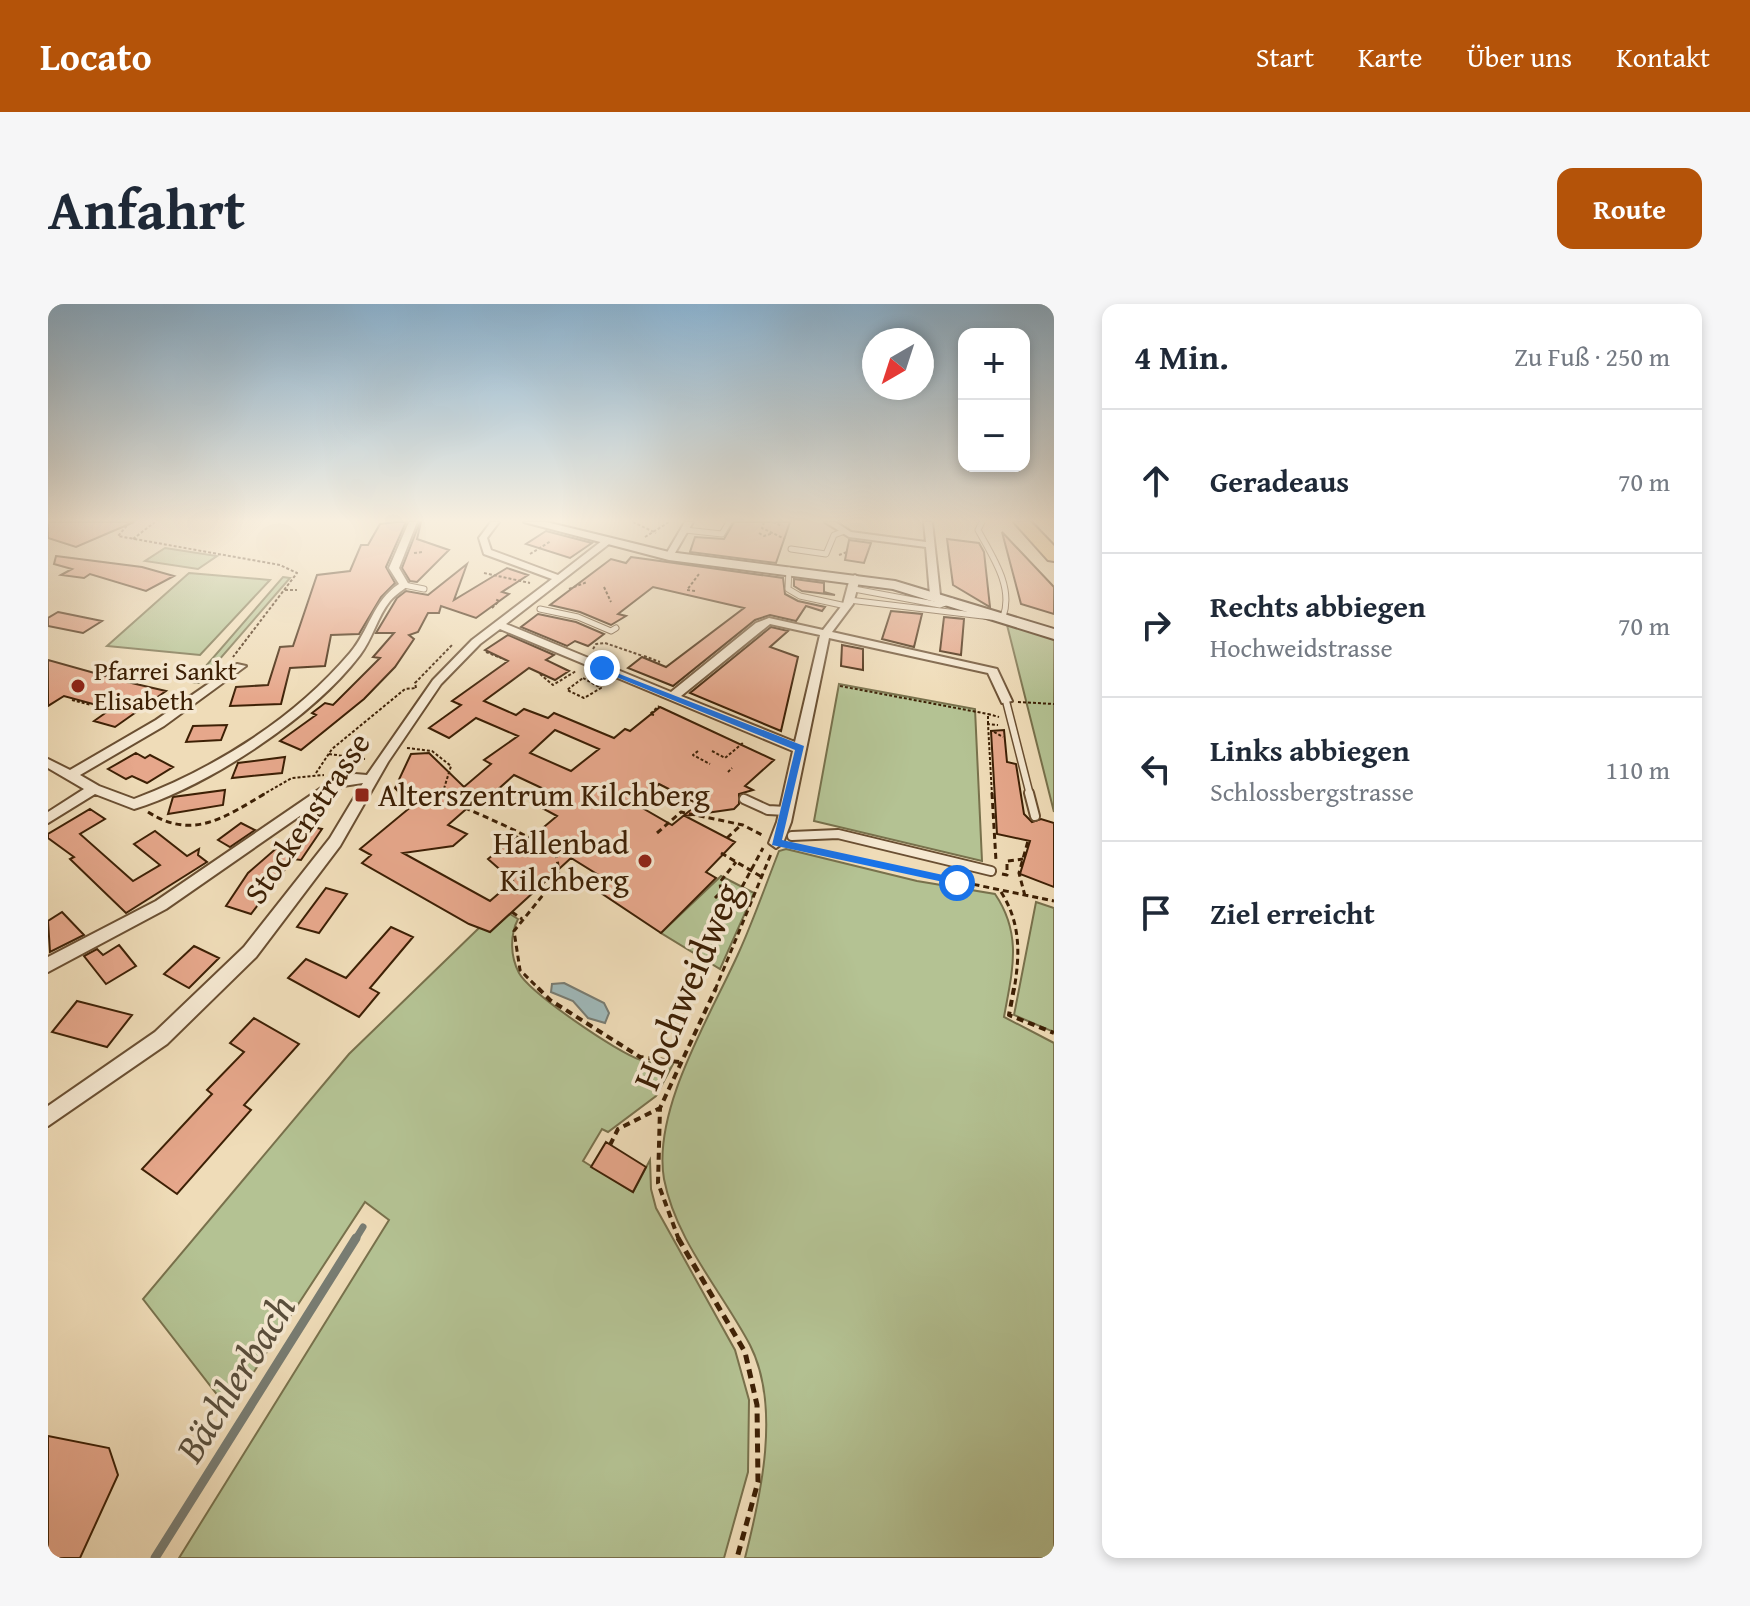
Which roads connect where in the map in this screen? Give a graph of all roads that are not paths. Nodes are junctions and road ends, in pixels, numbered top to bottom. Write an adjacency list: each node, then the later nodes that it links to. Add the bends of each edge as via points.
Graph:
1 (401, 581): 8 (street)
2 (555, 581): 12 (street, Stockenstrasse)
3 (788, 581): 13 (lane, via 788,589 800,596)
4 (842, 581): 7 (street)
5 (934, 581): 10 (street)
6 (1001, 581): 15 (lane, via 1008,607)
7 (854, 583): 10 (street); 11 (lane, via 940,605); 13 (street)
8 (404, 585): 9 (lane); 28 (street, via 384,598 358,651 318,692 220,761 134,804)
9 (424, 589)
10 (935, 595): 11 (street)
11 (953, 600): 15 (street)
12 (526, 603): 14 (lane); 17 (street, Stockenstrasse)
13 (848, 603): 15 (lane); 19 (street)
14 (540, 609): 16 (lane); 18 (lane, via 578,617 590,626)
15 (1000, 617): 20 (street)
16 (582, 622)
17 (499, 625): 22 (street); 27 (street, Stockenstrasse, via 437,682 375,760)
18 (616, 628)
19 (825, 634): 22 (street, via 767,621); 23 (street, via 993,671); 24 (street)
20 (1054, 634)
21 (241, 666): 26 (street, via 160,723)
22 (670, 698): 24 (street)
23 (1006, 701): 31 (lane)
24 (800, 749): 30 (street)
25 (48, 763): 26 (street)
26 (71, 775): 28 (street)
27 (370, 780): 36 (street, via 338,783 161,905); 37 (street, Stockenstrasse, via 335,842 250,952 161,1038)
28 (94, 789): 32 (street)
29 (744, 799): 30 (lane)
30 (786, 811): 34 (street)
31 (1035, 816)
32 (48, 818)
33 (792, 836): 35 (lane, via 838,834)
34 (776, 843)
35 (994, 872)
36 (48, 965)
37 (48, 1117)

